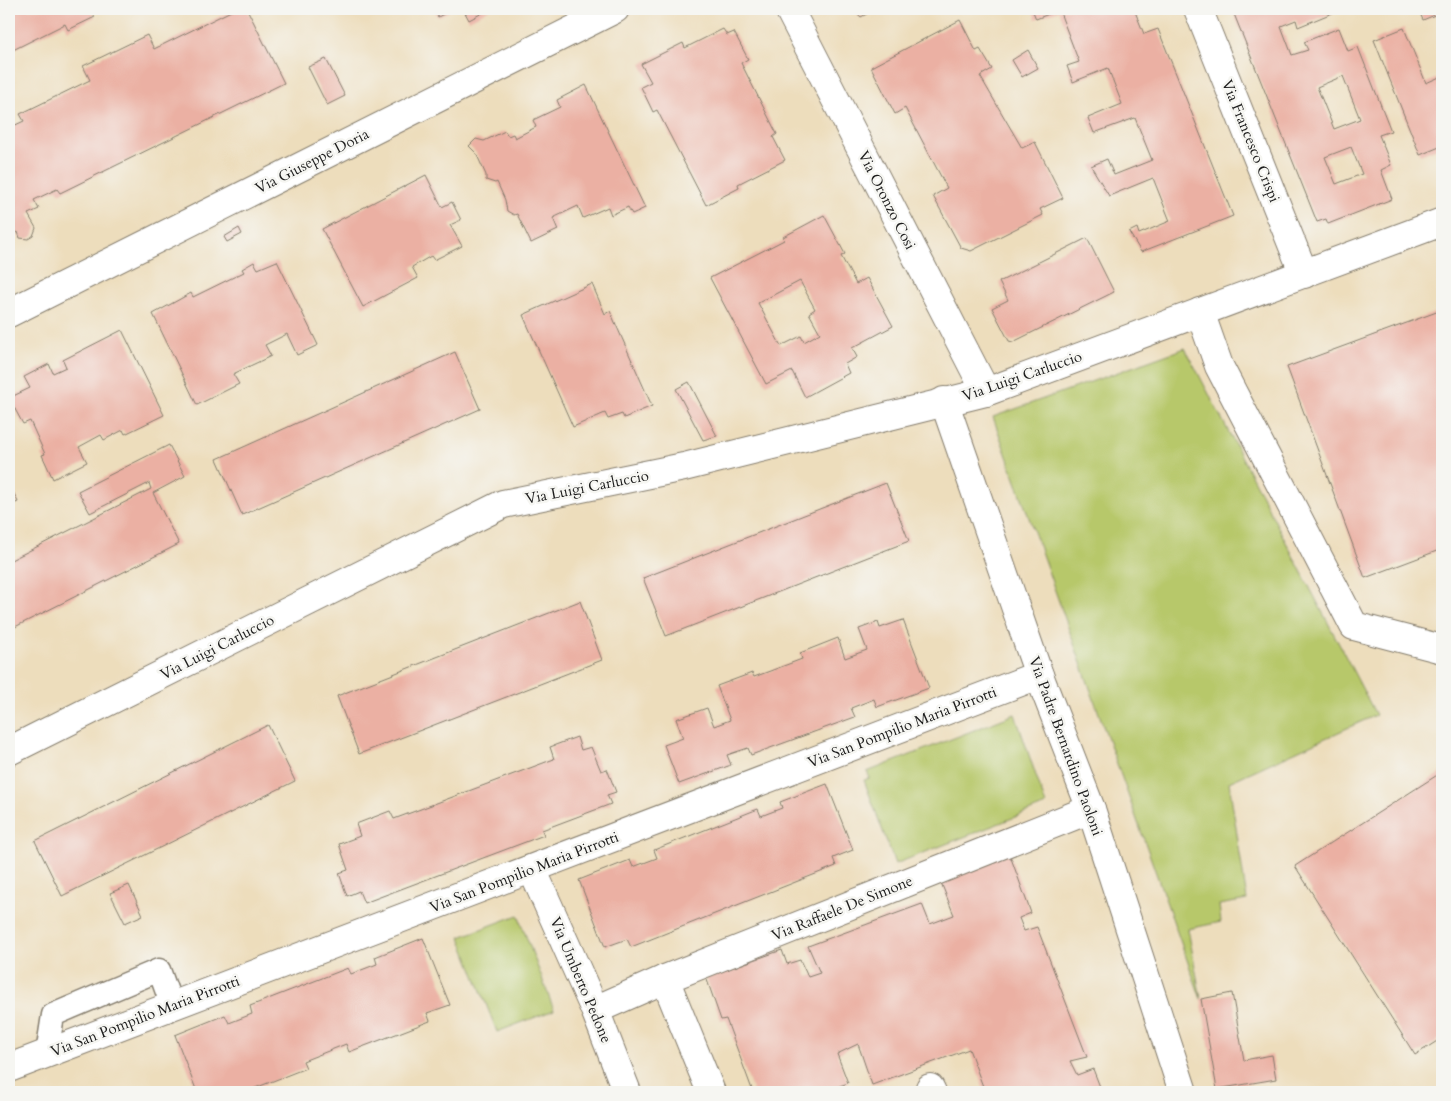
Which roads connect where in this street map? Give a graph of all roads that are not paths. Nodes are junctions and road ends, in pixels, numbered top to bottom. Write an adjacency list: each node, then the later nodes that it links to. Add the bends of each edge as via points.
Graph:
1 (615, 9): 7 (street, Via Giuseppe Doria)
2 (789, 9): 8 (street, Via Oronzo Cosi)
3 (1198, 9): 5 (street, Via Francesco Crispi)
4 (1442, 222): 5 (street, Via Luigi Carluccio)
5 (1304, 274): 6 (street, Via Luigi Carluccio)
6 (1200, 312): 8 (street, Via Luigi Carluccio); 10 (street, via 1219,366 1354,626 1438,648)
7 (9, 313)
8 (986, 392): 9 (street, Via Luigi Carluccio)
9 (944, 401): 11 (street, Via Padre Bernardino Paoloni); 12 (street, Via Luigi Carluccio, via 684,468 503,504)
10 (1442, 646)
11 (1039, 675): 13 (street, Via Padre Bernardino Paoloni); 14 (street, Via San Pompilio Maria Pirrotti)
12 (9, 751)
13 (1091, 809): 15 (street, Via Raffaele De Simone); 22 (street, Via Padre Bernardino Paoloni)
14 (532, 869): 16 (street, Via San Pompilio Maria Pirrotti); 17 (street, Via Umberto Pedone)
15 (665, 979): 17 (street, Via Raffaele De Simone); 21 (street)
16 (172, 1006): 18 (street, Via San Pompilio Maria Pirrotti); 18 (lane, via 159,970 53,1015)
17 (596, 1010): 20 (street, Via Umberto Pedone)
18 (47, 1054): 19 (street, Via San Pompilio Maria Pirrotti)
19 (9, 1068)
20 (626, 1092)
21 (711, 1092)
22 (1183, 1092)

